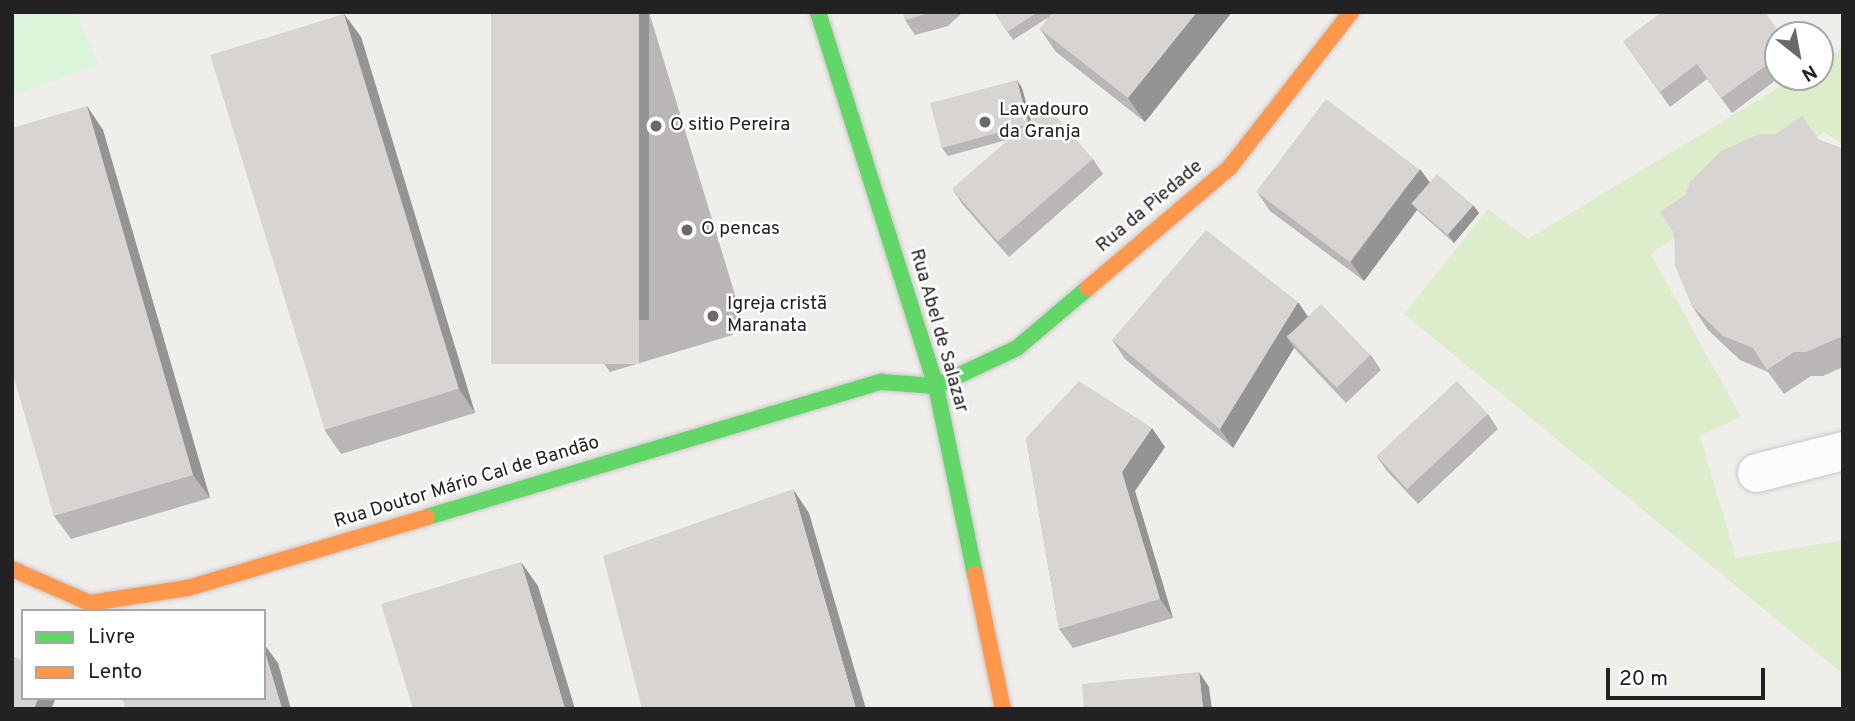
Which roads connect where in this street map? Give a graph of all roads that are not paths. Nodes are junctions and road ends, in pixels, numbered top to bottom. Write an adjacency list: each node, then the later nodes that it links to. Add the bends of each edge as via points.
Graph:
1 (818, 12): 3 (street, Rua Abel de Salazar)
2 (1351, 12): 3 (street, Rua da Piedade, via 1230,167 1017,348)
3 (936, 386): 6 (street, Rua Doutor Mário Cal de Bandão, via 881,382 188,588 90,603); 7 (street, Rua Abel de Salazar)
4 (1843, 451): 5 (street)
5 (1757, 473)
6 (12, 569)
7 (1003, 709)

